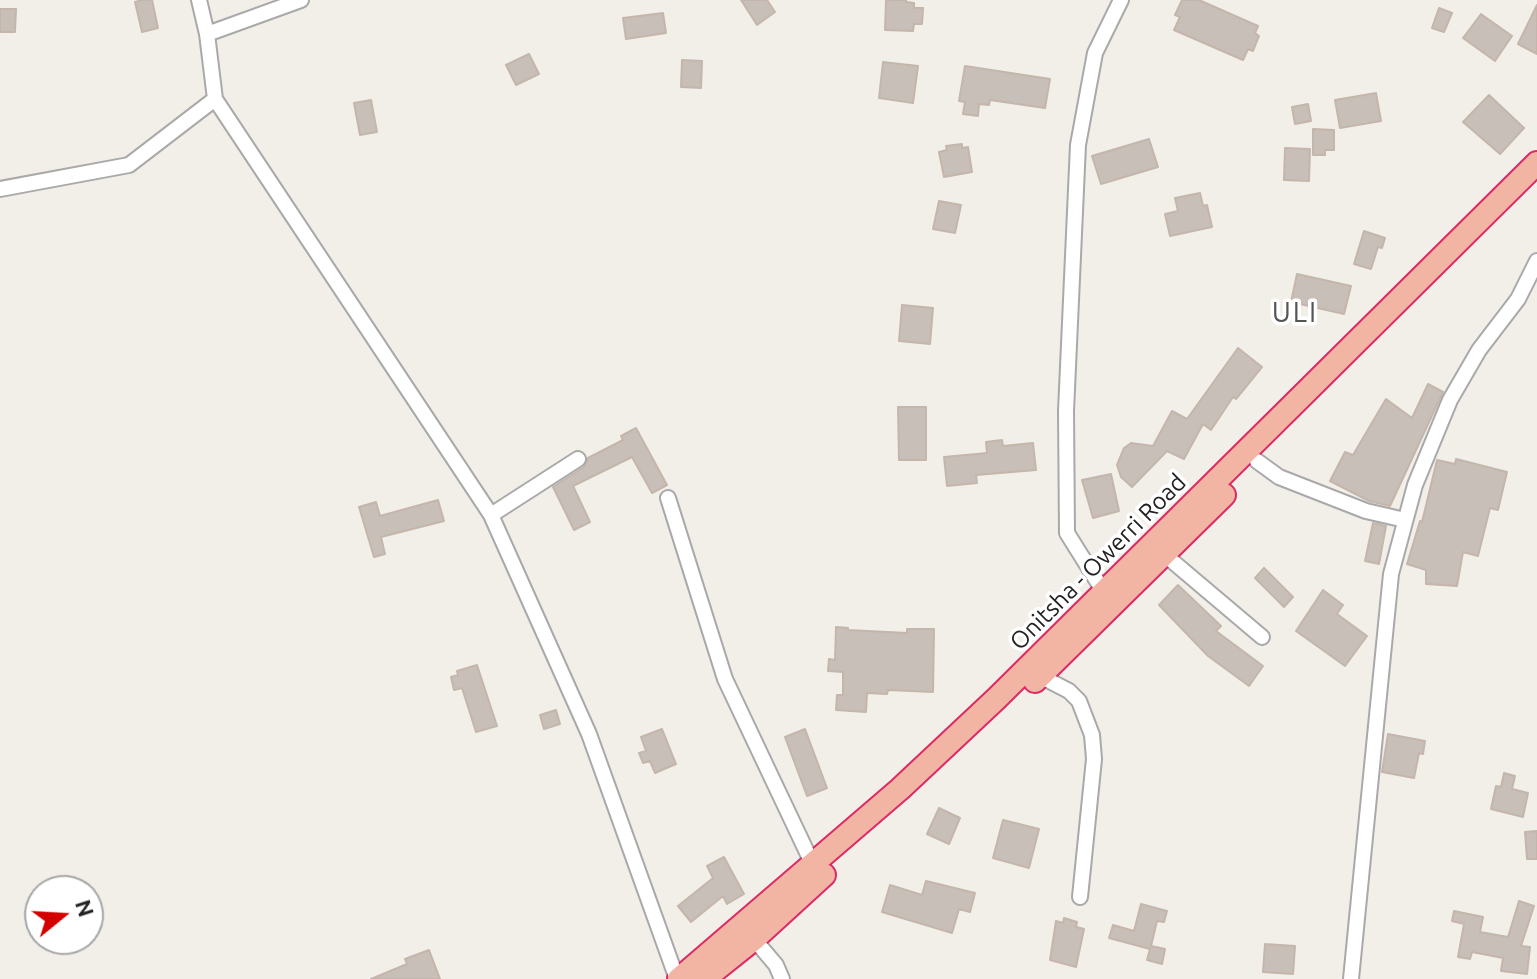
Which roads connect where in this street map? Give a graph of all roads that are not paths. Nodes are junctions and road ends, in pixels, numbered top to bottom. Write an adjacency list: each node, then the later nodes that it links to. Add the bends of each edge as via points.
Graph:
1 (199, 0): 4 (street)
2 (301, 0): 4 (street)
3 (1121, 0): 16 (street, via 1095,53 1078,145 1066,411 1067,533)
4 (207, 34): 5 (street)
5 (215, 99): 8 (street, via 129,165); 13 (street)
6 (1537, 163): 16 (highway, Onitsha - Owerri Road)
7 (1537, 184): 11 (highway, Onitsha - Owerri Road)
8 (0, 189)
9 (1537, 261): 14 (street, via 1518,299 1450,400)
10 (578, 459): 13 (street)
11 (1257, 461): 14 (street, via 1294,483); 15 (highway, Onitsha - Owerri Road)
12 (668, 498): 19 (street, via 725,679)
13 (491, 515): 22 (street, via 589,734)
14 (1405, 520): 25 (street, via 1389,589)
15 (1165, 555): 17 (street); 18 (highway, Onitsha - Owerri Road)
16 (1104, 592): 19 (highway, Onitsha - Owerri Road, via 997,698)
17 (1262, 637)
18 (1040, 676): 20 (street, via 1079,701 1092,735); 21 (highway, Onitsha - Owerri Road)
19 (813, 865): 22 (highway, Onitsha - Owerri Road)
20 (1080, 897)
21 (754, 939): 23 (highway, Onitsha - Owerri Road); 24 (street)
22 (678, 979)
23 (704, 979)
24 (782, 979)
25 (1351, 979)

